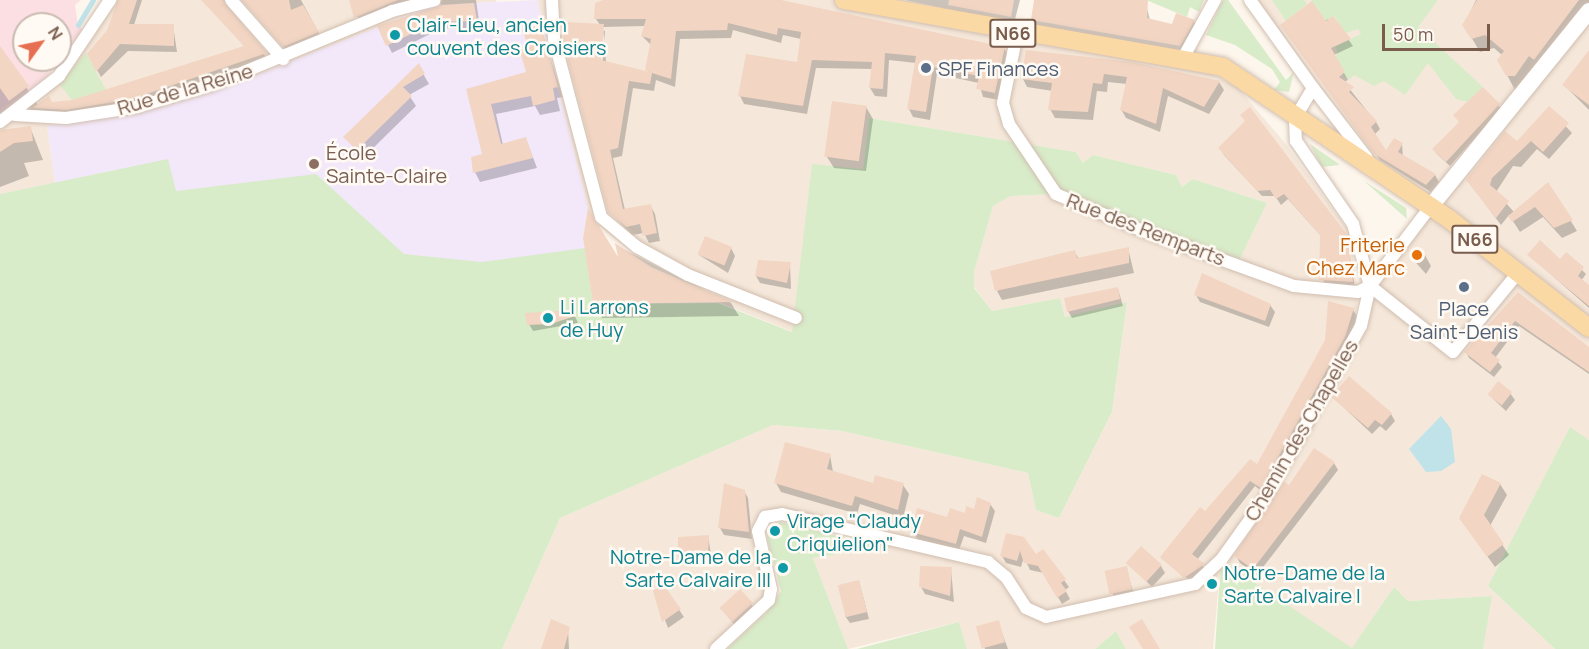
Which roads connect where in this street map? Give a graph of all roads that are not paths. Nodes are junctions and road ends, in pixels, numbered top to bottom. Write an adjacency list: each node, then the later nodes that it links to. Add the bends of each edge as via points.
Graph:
1 (110, 0): 13 (street, via 59,76)
2 (231, 0): 11 (street)
3 (435, 0): 11 (street, Rue de la Reine, via 392,11)
4 (552, 0): 20 (street, via 554,39 601,217 637,247 688,275)
5 (844, 0): 9 (main road, N66)
6 (1215, 0): 10 (street)
7 (1250, 0): 12 (street)
8 (1589, 11): 17 (street)
9 (1017, 34): 10 (main road, N66); 19 (street, Rue des Remparts, via 1003,103 1009,124 1056,194 1294,286 1358,292)
10 (1183, 58): 14 (main road, N66, via 1223,67)
11 (283, 59): 13 (street, Rue de la Reine, via 137,107 66,118)
12 (1313, 88): 14 (street); 16 (street)
13 (15, 115): 15 (street)
14 (1295, 118): 16 (main road, N66); 19 (street, via 1296,141 1353,224)
15 (0, 122)
16 (1376, 171): 17 (main road, N66)
17 (1431, 206): 18 (main road, N66); 19 (street)
18 (1518, 273): 19 (street, via 1453,352); 21 (main road, N66)
19 (1370, 286): 22 (street, Chemin des Chapelles, via 1362,326 1264,500 1221,560 1195,584 1046,617 1026,608 1006,577 988,562 782,514 765,517 758,531 771,589 769,600)
20 (796, 318)
21 (1589, 328)
22 (717, 649)

